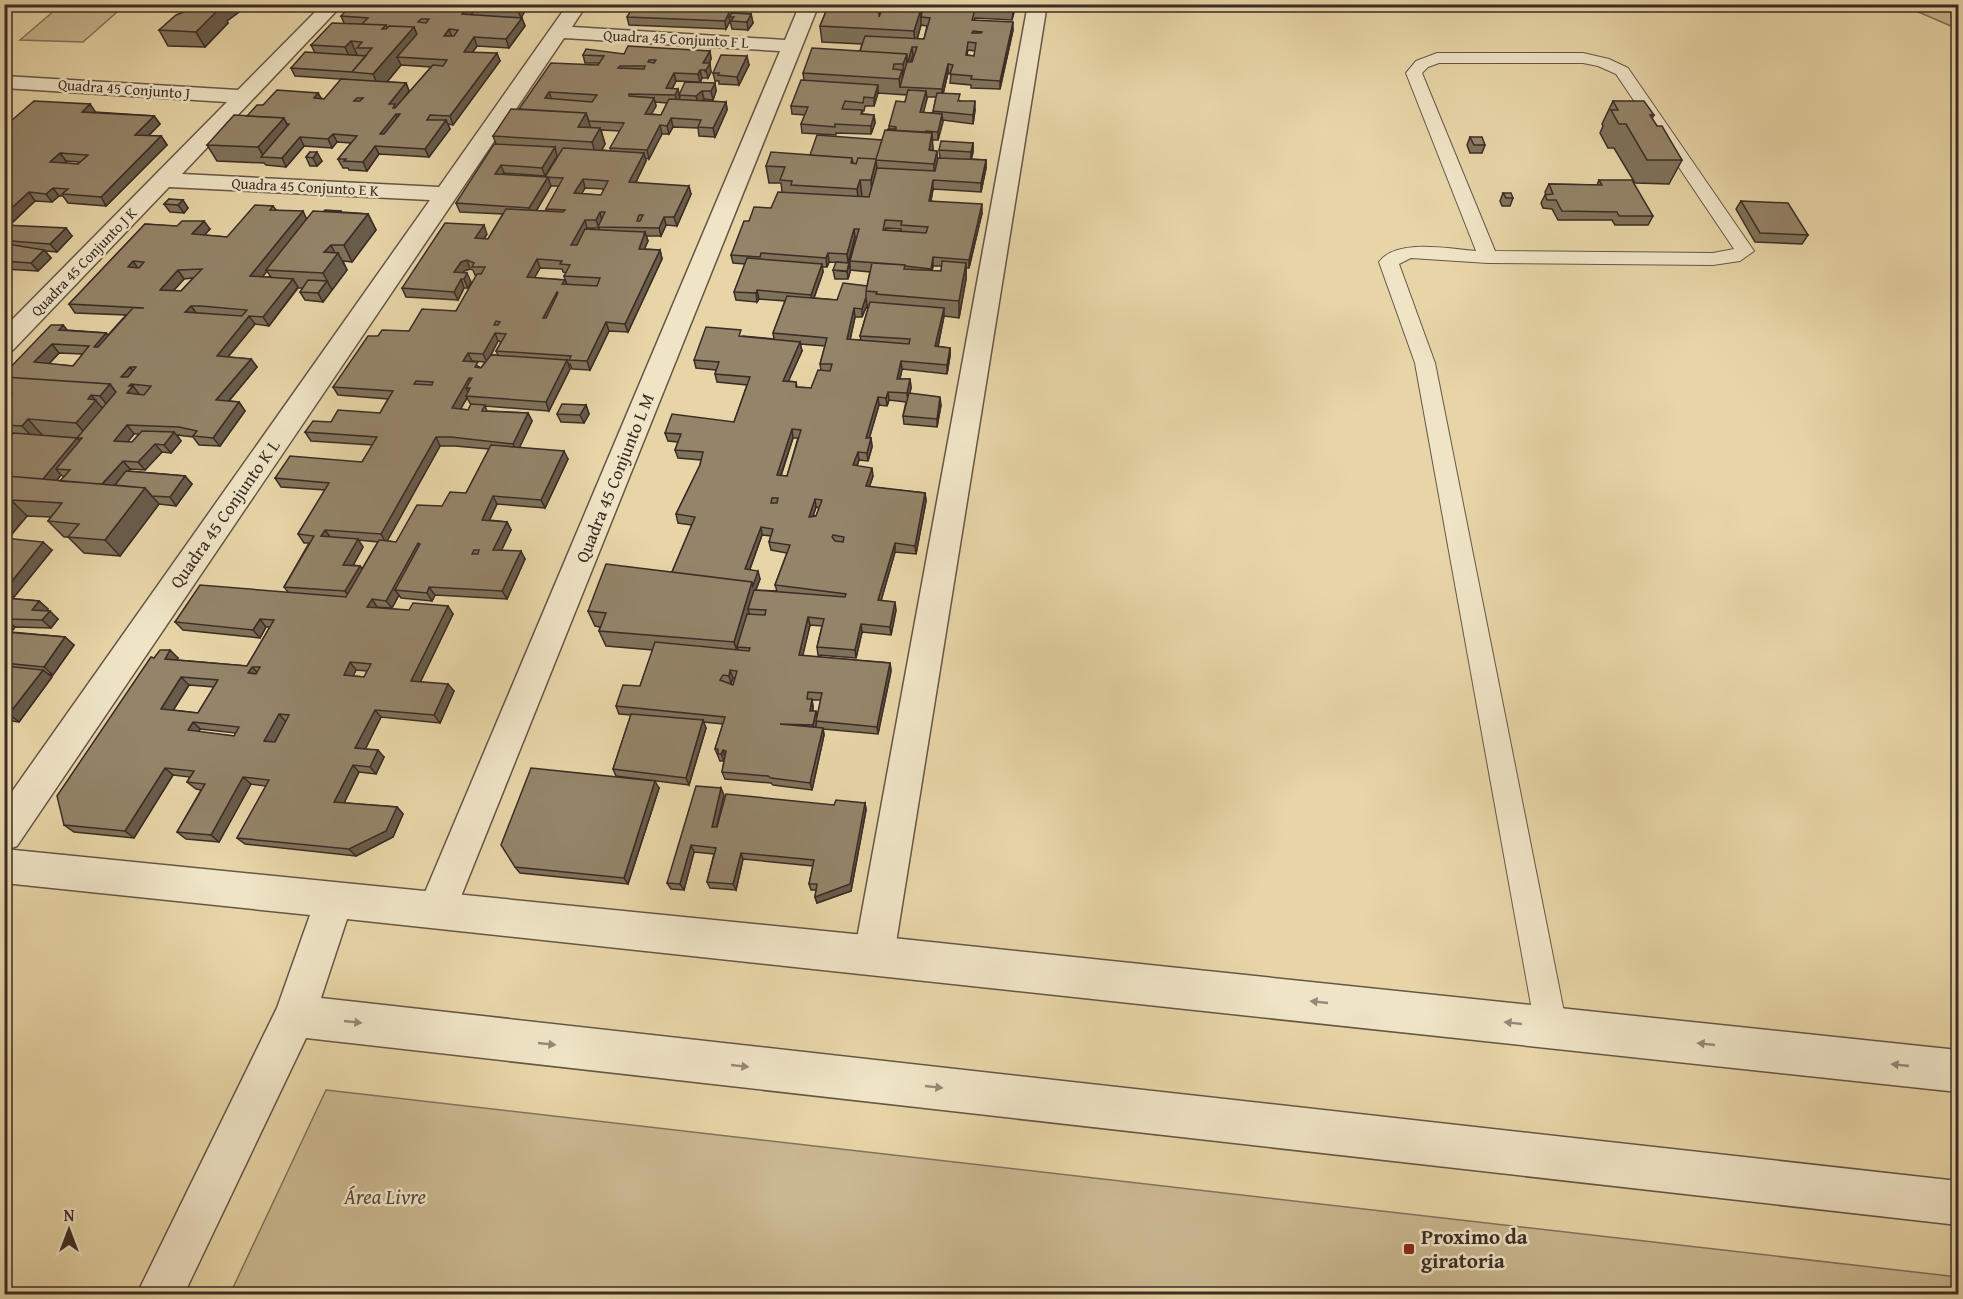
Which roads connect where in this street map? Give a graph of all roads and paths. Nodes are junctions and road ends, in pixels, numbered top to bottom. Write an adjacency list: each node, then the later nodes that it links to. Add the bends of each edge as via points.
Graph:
1 (334, 4): 8 (street, Quadra 45 Conjunto J K)
2 (578, 4): 5 (street, Quadra 45 Conjunto K L)
3 (810, 4): 6 (street, Quadra 45 Conjunto L M)
4 (1038, 4): 17 (street)
5 (559, 32): 6 (street, Quadra 45 Conjunto F L); 10 (street, Quadra 45 Conjunto K L)
6 (793, 46): 16 (street, Quadra 45 Conjunto L M)
7 (4, 82): 8 (street, Quadra 45 Conjunto J)
8 (244, 97): 9 (street, Quadra 45 Conjunto J K)
9 (163, 180): 10 (street, Quadra 45 Conjunto E K); 12 (street, Quadra 45 Conjunto J K)
10 (446, 194): 13 (street, Quadra 45 Conjunto K L)
11 (1488, 257): 11 (lane, via 1414,73 1422,64 1437,58 1583,58 1622,71 1744,250 1733,257 1713,259); 19 (lane, via 1408,252 1389,262 1425,363)
12 (4, 344)
13 (4, 834)
14 (4, 866): 15 (street)
15 (335, 899): 16 (street); 18 (street)
16 (437, 909): 17 (street)
17 (874, 955): 19 (street, one-way to 17)
18 (295, 1016): 21 (street, one-way to 21); 22 (street)
19 (1551, 1028): 20 (street, one-way to 19)
20 (1959, 1071)
21 (1959, 1203)
22 (160, 1294)

